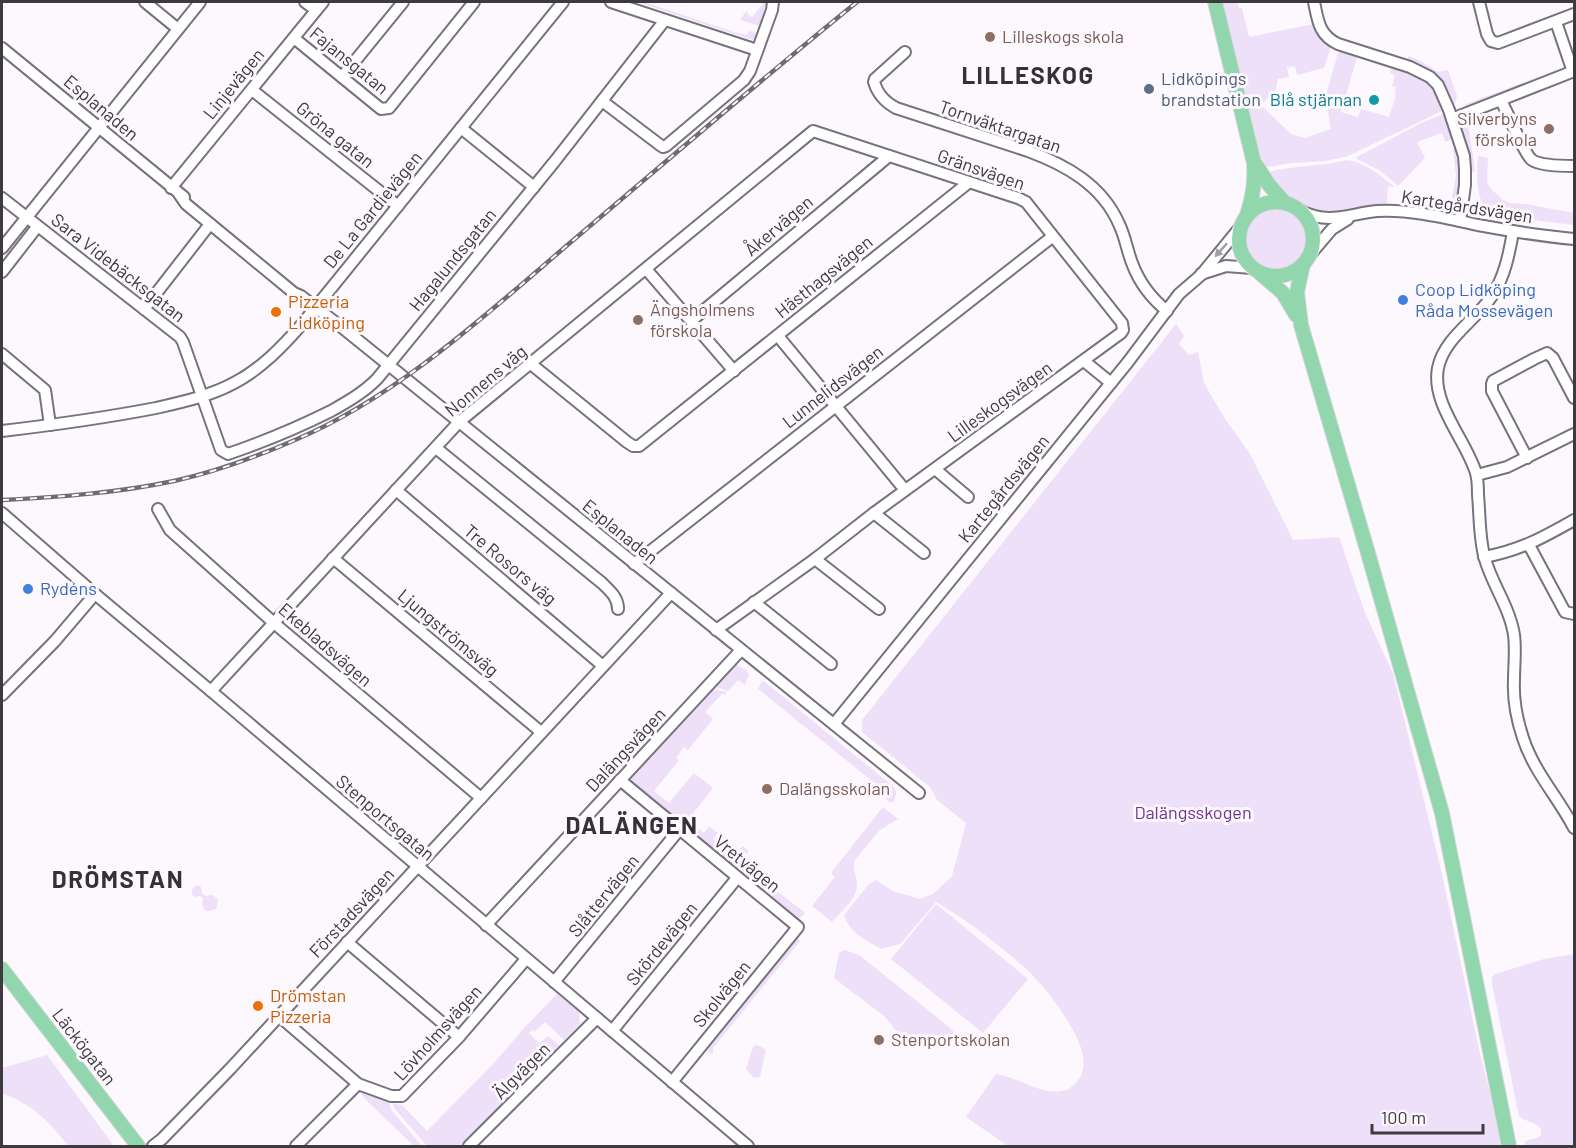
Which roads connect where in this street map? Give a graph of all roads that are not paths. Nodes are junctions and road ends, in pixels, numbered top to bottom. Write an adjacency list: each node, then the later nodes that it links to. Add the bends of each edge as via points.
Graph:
1 (145, 2): 16 (street)
2 (200, 2): 16 (street)
3 (305, 2): 12 (street)
4 (403, 2): 22 (street)
5 (474, 2): 22 (street, Fajansgatan, via 389,108 381,109)
6 (563, 2): 28 (street, De La Gardievägen)
7 (611, 2): 14 (street)
8 (773, 2): 19 (street)
9 (1215, 2): 31 (main road)
10 (1314, 2): 26 (street, via 1322,31 1329,39 1424,73 1438,85)
11 (1479, 2): 15 (street, via 1487,34 1494,42)
12 (320, 6): 17 (street, Linjevägen)
13 (1575, 14): 15 (street)
14 (665, 20): 19 (street); 25 (street, Hagalundsgatan)
15 (1556, 22): 21 (street)
16 (178, 29): 27 (street)
17 (294, 38): 22 (street, Fajansgatan); 23 (street, Linjevägen)
18 (2, 48): 27 (street, Esplanaden)
19 (757, 50): 25 (street, via 744,80 663,147)
20 (906, 52): 58 (street, Tornväktargatan, via 875,79 880,96 896,108 1028,151 1079,176 1113,212 1139,280)
21 (1574, 72): 24 (street)
22 (342, 77)
23 (252, 90): 35 (street, Linjevägen); 38 (street, Gröna gatan)
24 (1501, 100): 26 (street); 32 (street, via 1531,160)
25 (602, 101): 34 (street, Hagalundsgatan)
26 (1452, 119): 43 (street, via 1466,169)
27 (99, 128): 35 (street, Esplanaden); 41 (street)
28 (461, 128): 34 (street); 38 (street, De La Gardievägen)
29 (814, 130): 30 (street, Gränsvägen); 51 (street, Nonnens väg)
30 (889, 156): 33 (street, Gränsvägen); 59 (street, Åkervägen)
31 (1254, 163): 37 (main road); 42 (main road, via 1255,187)
32 (1575, 166)
33 (968, 183): 47 (street, Gränsvägen, via 1022,200); 62 (street, Hästhagsvägen)
34 (534, 187): 66 (street, Hagalundsgatan)
35 (175, 191): 44 (street, Esplanaden); 55 (street, Esplanaden)
36 (2, 198): 41 (street, Sara Videbäcksgatan)
37 (1285, 203): 39 (main road); 42 (main road, via 1260,205)
38 (398, 206): 56 (street, De La Gardievägen)
39 (1301, 211): 40 (street, Kartegårdsvägen, via 1324,219); 50 (main road, via 1312,233)
40 (1354, 215): 43 (street, Kartegårdsvägen, via 1397,211); 50 (street, Kartegårdsvägen, via 1332,229)
41 (26, 217): 45 (street, Sara Videbäcksgatan); 49 (street)
42 (1244, 221): 52 (main road, via 1239,237 1241,250); 54 (street, Kartegårdsvägen, one-way to 54)
43 (1460, 221): 46 (street, Kartegårdsvägen)
44 (210, 224): 55 (street, Esplanaden); 57 (street)
45 (37, 226): 53 (street); 57 (street, Sara Videbäcksgatan)
46 (1513, 232): 48 (street, Kartegårdsvägen); 80 (street, via 1506,265 1493,294 1450,343 1438,369 1442,402)
47 (1052, 237): 60 (street, Gränsvägen); 71 (street, Lunnelidsvägen)
48 (1575, 239)
49 (2, 248)
50 (1306, 260): 52 (main road, via 1294,271 1278,276); 61 (main road, via 1297,292)
51 (646, 269): 59 (street); 65 (street, Nonnens väg)
52 (1255, 269): 54 (street, Kartegårdsvägen, via 1227,266); 61 (main road, via 1283,293)
53 (2, 272)
54 (1201, 274): 58 (street, Kartegårdsvägen)
55 (301, 296): 56 (street, Esplanaden)
56 (314, 307): 66 (street, Esplanaden); 69 (street, De La Gardievägen, via 291,337 258,367 235,383)
57 (144, 309): 69 (street, Sara Videbäcksgatan, via 180,337)
58 (1167, 311): 68 (street, Kartegårdsvägen)
59 (691, 321): 67 (street)
60 (1122, 323): 64 (street, Lilleskogsvägen, via 1121,333)
61 (1302, 325): 133 (main road, via 1442,813)
62 (778, 336): 67 (street, Hästhagsvägen); 71 (street)
63 (2, 354): 73 (street, via 45,390)
64 (1084, 361): 68 (street); 79 (street, Lilleskogsvägen)
65 (531, 364): 67 (street, Hästhagsvägen, via 636,446); 72 (street, Nonnens väg)
66 (389, 365): 72 (street, Esplanaden); 76 (street, Hagalundsgatan, via 361,393 319,417 228,454)
67 (734, 371)
68 (1111, 383): 107 (street, Kartegårdsvägen)
69 (201, 396): 73 (street, De La Gardievägen, via 111,417); 76 (street, Sara Videbäcksgatan)
70 (1575, 399): 78 (street, via 1547,353 1493,381 1492,391)
71 (836, 406): 82 (street); 93 (street, Lunnelidsvägen)
72 (459, 422): 77 (street, Nonnens väg); 93 (street, Esplanaden)
73 (50, 425): 74 (street, De La Gardievägen)
74 (2, 431)
75 (1575, 434): 78 (street)
76 (219, 445)
77 (436, 448): 81 (street, Nonnens väg); 97 (street, via 602,583 614,595)
78 (1527, 458): 80 (street, via 1507,468)
79 (935, 469): 82 (street, Lilleskogsvägen); 83 (street)
80 (1477, 474): 90 (street)
81 (396, 490): 91 (street, Nonnens väg); 104 (street, Tre Rosors väg)
82 (905, 490): 86 (street, Lilleskogsvägen)
83 (968, 497)
84 (158, 509): 100 (street, Ekebladsvägen, via 170,530)
85 (2, 513): 95 (street, Stenportsgatan)
86 (874, 513): 89 (street); 92 (street, Lilleskogsvägen)
87 (1575, 520): 88 (street)
88 (1529, 545): 90 (street); 99 (street, via 1565,612)
89 (924, 553)
90 (1484, 557): 112 (street, via 1513,630 1514,691 1521,734 1542,778)
91 (333, 558): 100 (street, Nonnens väg); 108 (street, Ljungströmsväg)
92 (815, 559): 96 (street, Lilleskogsvägen); 98 (street)
93 (634, 564): 94 (street, Esplanaden)
94 (671, 593): 101 (street, Esplanaden); 104 (street, Förstadsvägen)
95 (95, 594): 105 (street, Stenportsgatan); 106 (street)
96 (753, 602): 101 (street, Lilleskogsvägen); 103 (street)
97 (618, 609)
98 (879, 609)
99 (1575, 614)
100 (274, 623): 105 (street, Nonnens väg); 111 (street, Ekebladsvägen)
101 (716, 630): 102 (street, Esplanaden)
102 (741, 650): 107 (street, Esplanaden); 109 (street, Dalängsvägen)
103 (831, 664)
104 (603, 666): 108 (street, Förstadsvägen)
105 (211, 690): 114 (street, Stenportsgatan)
106 (2, 695)
107 (834, 724): 110 (street, Esplanaden)
108 (541, 732): 111 (street, Förstadsvägen)
109 (620, 780): 113 (street, Vretvägen); 116 (street, Dalängsvägen)
110 (919, 793)
111 (481, 798): 114 (street, Förstadsvägen)
112 (1575, 828)
113 (679, 830): 115 (street, Vretvägen); 121 (street, Slåttervägen)
114 (417, 866): 116 (street, Stenportsgatan); 118 (street, Förstadsvägen)
115 (737, 878): 117 (street, Vretvägen); 124 (street, Skördevägen)
116 (486, 925): 119 (street, Stenportsgatan)
117 (798, 927): 126 (street, Skolvägen)
118 (347, 942): 122 (street, Förstadsvägen); 125 (street)
119 (526, 959): 121 (street, Stenportsgatan); 125 (street, Lövholmsvägen)
120 (2, 969): 128 (main road, Läckögatan)
121 (554, 982): 123 (street, Stenportsgatan)
122 (279, 1016): 127 (street, Lövholmsvägen); 129 (street, Förstadsvägen)
123 (597, 1018): 124 (street, Stenportsgatan); 131 (street, Älgvägen)
124 (612, 1031): 126 (street, Stenportsgatan)
125 (459, 1037): 127 (street, Lövholmsvägen, via 402,1096)
126 (672, 1082): 132 (street, Stenportsgatan)
127 (358, 1084): 130 (street)
128 (138, 1146)
129 (153, 1146)
130 (296, 1146)
131 (469, 1146)
132 (748, 1146)
133 (1509, 1146)

